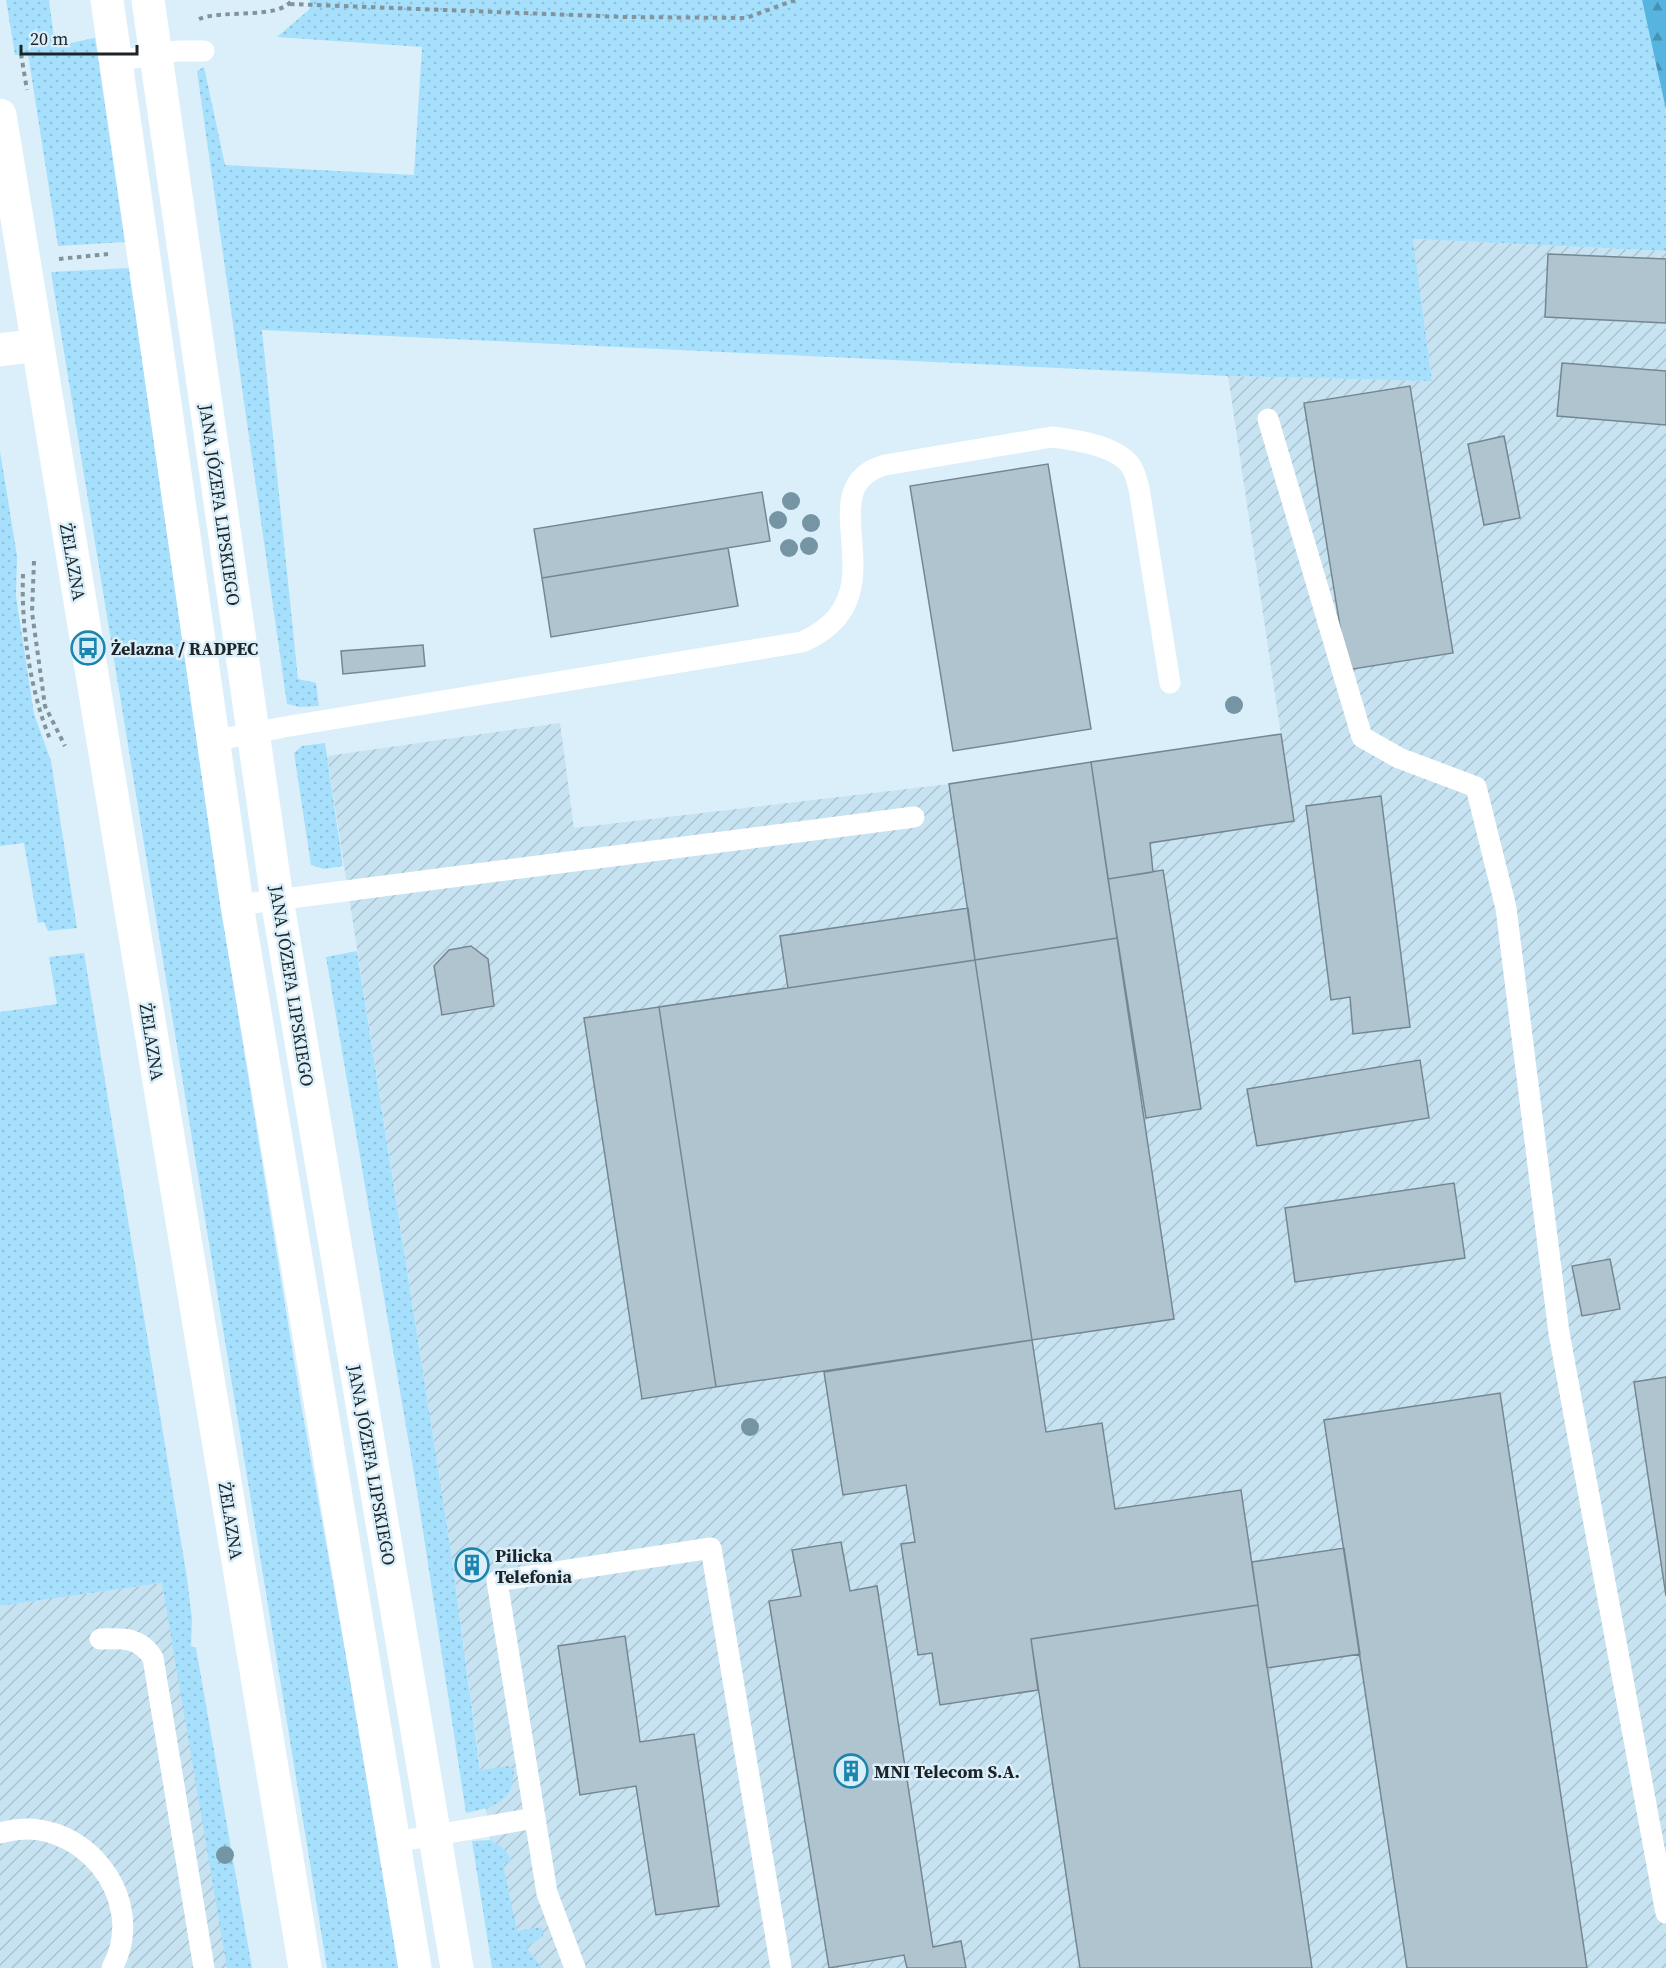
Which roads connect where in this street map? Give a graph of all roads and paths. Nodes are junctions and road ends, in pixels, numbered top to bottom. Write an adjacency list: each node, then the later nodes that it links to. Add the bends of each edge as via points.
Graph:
1 (107, 0): 7 (main road)
2 (148, 0): 6 (main road, JANA JÓZEFA LIPSKIEGO)
3 (795, 0): 4 (path, via 746,18 625,17)
4 (291, 2): 5 (path, via 273,11 200,18 195,22)
5 (200, 51): 6 (lane)
6 (156, 53): 7 (lane); 14 (main road, JANA JÓZEFA LIPSKIEGO)
7 (117, 61): 16 (main road)
8 (0, 115): 9 (main road, ŻELAZNA)
9 (37, 345): 10 (main road); 30 (main road, ŻELAZNA)
10 (0, 350)
11 (1268, 419): 25 (lane, via 1362,737 1400,758 1476,787 1506,908 1559,1333)
12 (23, 574): 15 (path, via 22,601 37,709)
13 (1170, 683): 14 (lane, via 1133,469 1114,452 1052,436 885,465 859,479 849,513 855,559 852,588 832,625 802,642)
14 (253, 733): 16 (lane); 18 (main road, JANA JÓZEFA LIPSKIEGO)
15 (50, 739)
16 (213, 741): 19 (main road)
17 (914, 817): 18 (lane)
18 (277, 899): 19 (lane); 23 (main road, JANA JÓZEFA LIPSKIEGO)
19 (237, 904): 24 (main road)
20 (99, 1639): 29 (lane, via 134,1640 146,1646 153,1658)
21 (535, 1818): 23 (lane); 33 (lane, via 547,1893); 34 (lane, via 497,1581 711,1548)
22 (0, 1833): 26 (lane, via 31,1829 54,1833 93,1856 117,1894)
23 (435, 1834): 24 (lane); 32 (main road, JANA JÓZEFA LIPSKIEGO)
24 (395, 1842): 31 (main road)
25 (1666, 1913)
26 (122, 1938): 27 (lane); 28 (lane)
27 (112, 1968)
28 (128, 1968)
29 (204, 1968)
30 (305, 1968)
31 (415, 1968)
32 (457, 1968)
33 (575, 1968)
34 (781, 1968)

